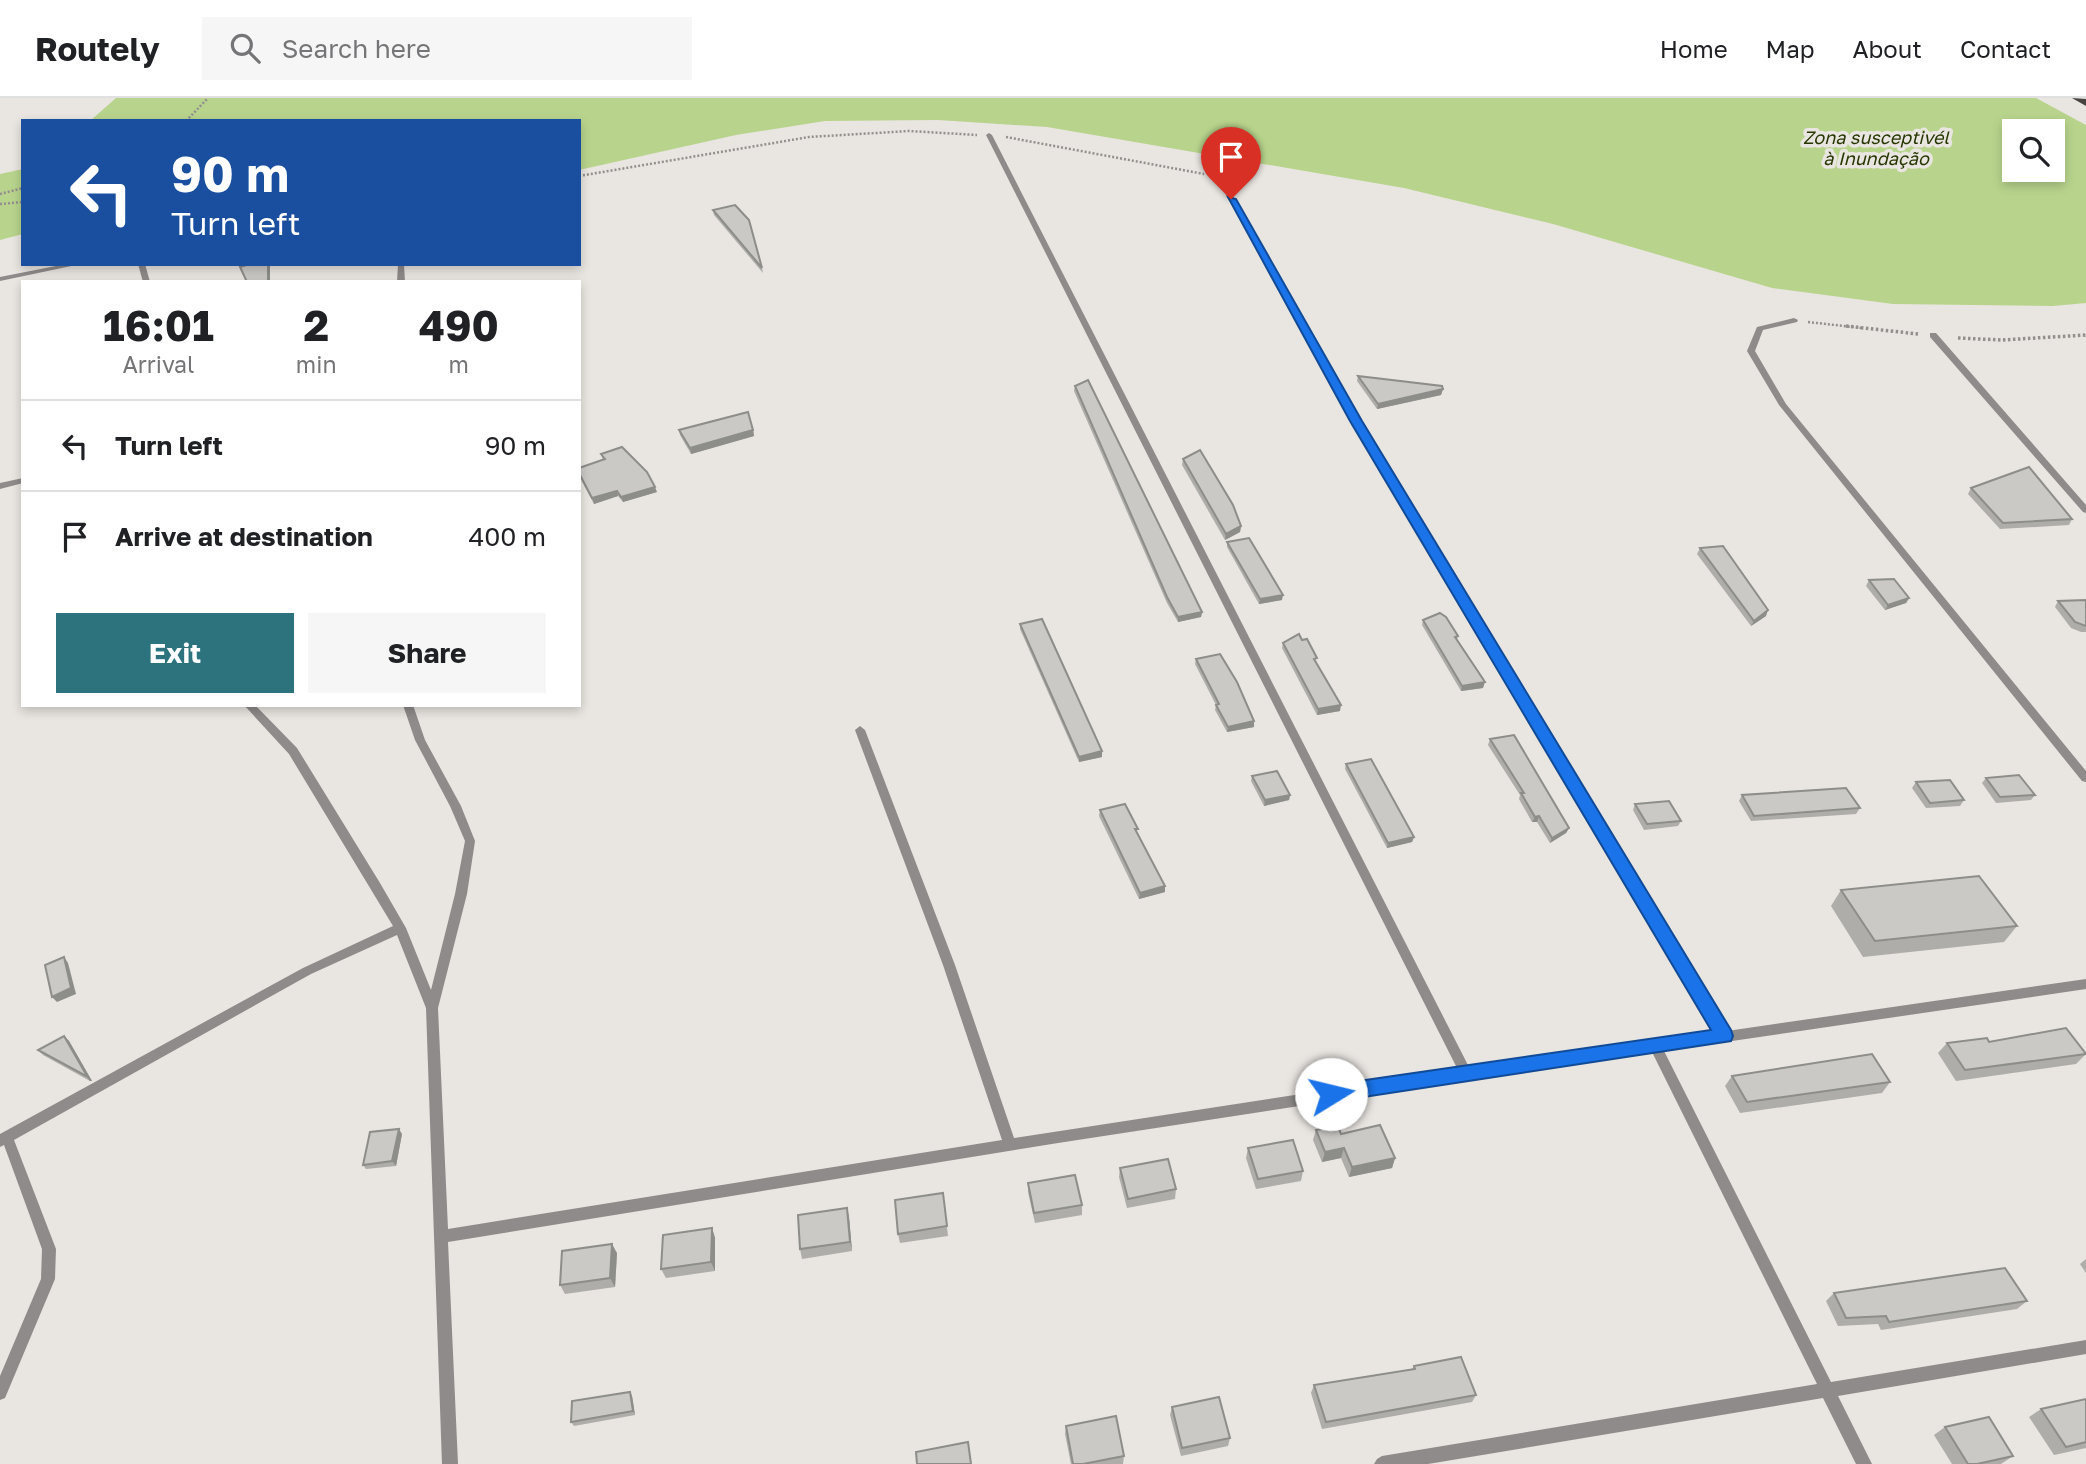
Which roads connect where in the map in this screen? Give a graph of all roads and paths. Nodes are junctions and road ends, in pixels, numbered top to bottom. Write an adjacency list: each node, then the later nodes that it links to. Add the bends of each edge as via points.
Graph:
1 (208, 98): 4 (path)
2 (2077, 98): 3 (main road)
3 (2086, 103)
4 (188, 119)
5 (989, 135): 6 (path, via 909,131 809,137); 7 (path); 28 (lane)
6 (581, 176)
7 (1219, 177): 26 (lane, via 1356,421)
8 (21, 189): 9 (path)
9 (0, 194)
10 (21, 202): 11 (path)
11 (0, 204)
12 (68, 266): 13 (lane)
13 (0, 279)
14 (1794, 320): 22 (lane, via 1760,329 1751,351 1783,405)
15 (1933, 335): 18 (lane)
16 (21, 481): 17 (lane)
17 (0, 486)
18 (2086, 510)
19 (251, 707): 23 (lane, via 293,751)
20 (408, 707): 25 (lane, via 413,731 461,817 471,845)
21 (860, 730): 30 (lane)
22 (2086, 778)
23 (400, 928): 25 (lane); 29 (lane, via 307,971)
24 (2086, 984): 26 (lane)
25 (432, 1008): 31 (lane)
26 (1724, 1036): 27 (lane)
27 (1654, 1044): 28 (lane); 33 (lane)
28 (1466, 1073): 30 (lane)
29 (3, 1139): 34 (lane, via 50,1249 48,1279)
30 (1009, 1143): 31 (lane)
31 (443, 1236): 35 (lane)
32 (2086, 1347): 33 (lane)
33 (1826, 1391): 36 (lane); 37 (lane)
34 (0, 1393)
35 (450, 1464)
36 (1382, 1464)
37 (1864, 1464)

